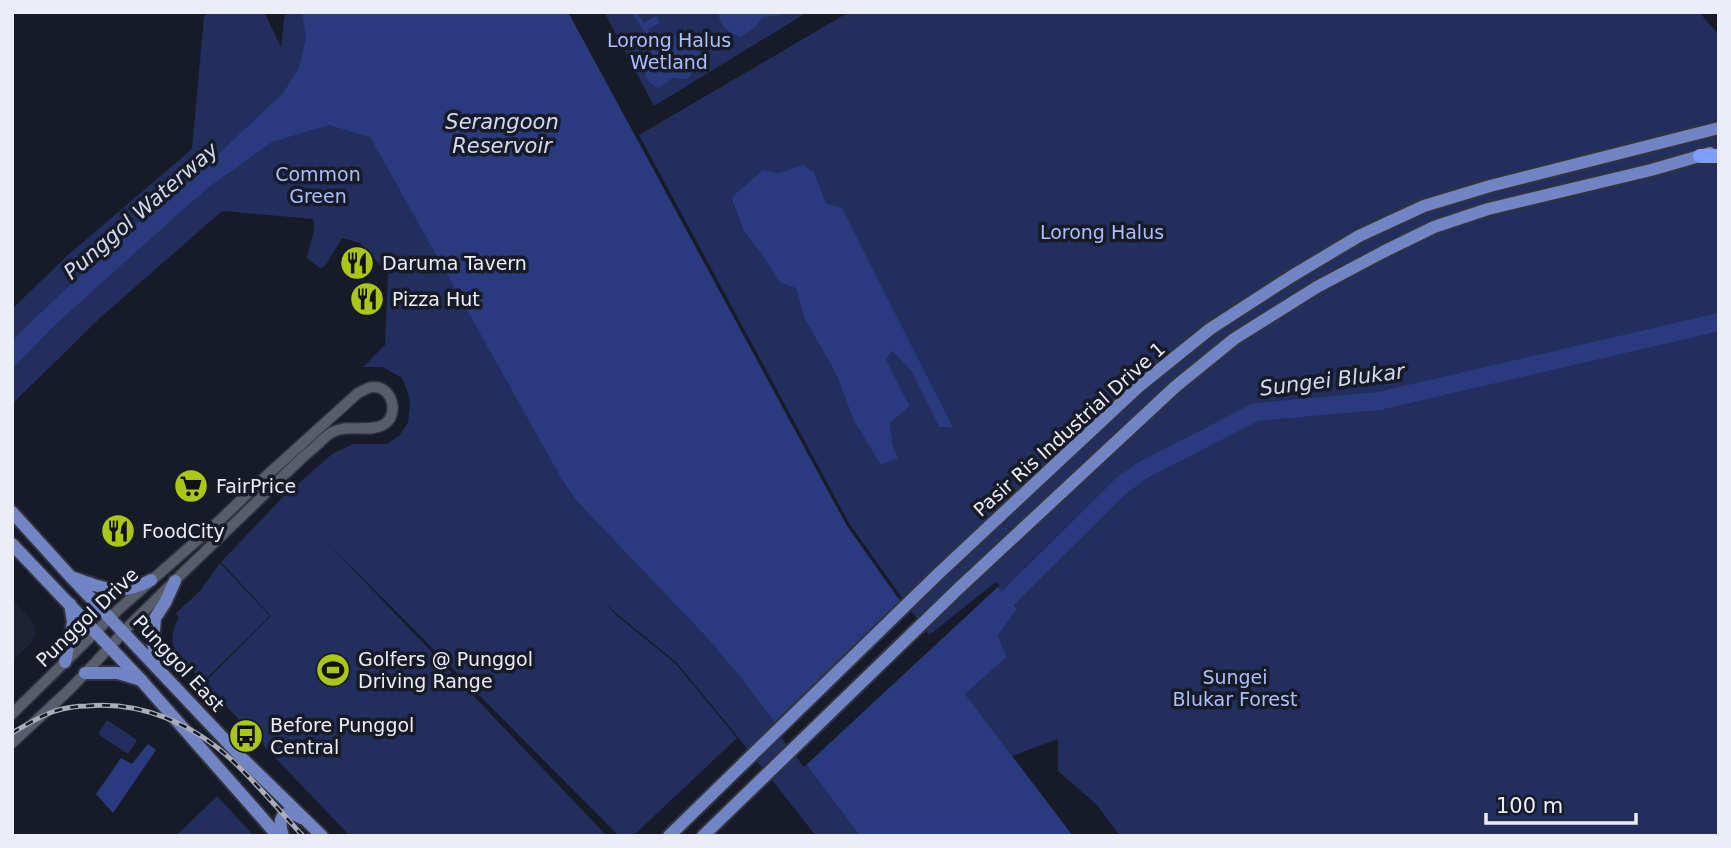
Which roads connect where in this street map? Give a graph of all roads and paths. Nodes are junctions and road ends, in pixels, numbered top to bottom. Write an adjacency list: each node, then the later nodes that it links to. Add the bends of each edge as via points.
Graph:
1 (1719, 128): 23 (main road, Pasir Ris Industrial Drive 1, via 1424,206 1359,236 1210,329 1138,387 937,575)
2 (1719, 153): 3 (highway)
3 (1700, 156): 24 (main road, Pasir Ris Industrial Drive 1, via 1434,227 1317,287 1234,339 1175,387 958,589)
4 (12, 512): 6 (main road, Punggol East)
5 (12, 544): 9 (main road, Punggol East)
6 (70, 576): 7 (main road, via 114,590 136,588); 10 (main road, Punggol East)
7 (151, 580): 8 (street, Punggol Drive, via 358,393 373,387 389,396 393,409 388,421 375,428 331,433); 10 (street, Punggol Drive)
8 (174, 581): 11 (street, Punggol Drive); 15 (main road, via 155,618)
9 (70, 604): 12 (main road, Punggol East); 14 (main road, via 73,622)
10 (110, 618): 11 (main road, Punggol East); 12 (street, Punggol Drive)
11 (124, 632): 13 (street, Punggol Drive); 15 (main road, Punggol East)
12 (96, 633): 13 (main road, Punggol East); 14 (street, Punggol Drive)
13 (110, 646): 16 (street, Punggol Drive); 17 (main road, Punggol East)
14 (65, 662): 18 (street, Punggol Drive)
15 (157, 667): 20 (main road, Punggol East)
16 (85, 673): 17 (main road, via 118,673); 19 (street, Punggol Drive)
17 (141, 680): 21 (main road, Punggol East)
18 (12, 714)
19 (12, 743)
20 (309, 824): 21 (main road, via 285,814); 22 (main road, Punggol East)
21 (280, 836)
22 (322, 836)
23 (669, 836)
24 (703, 836)

